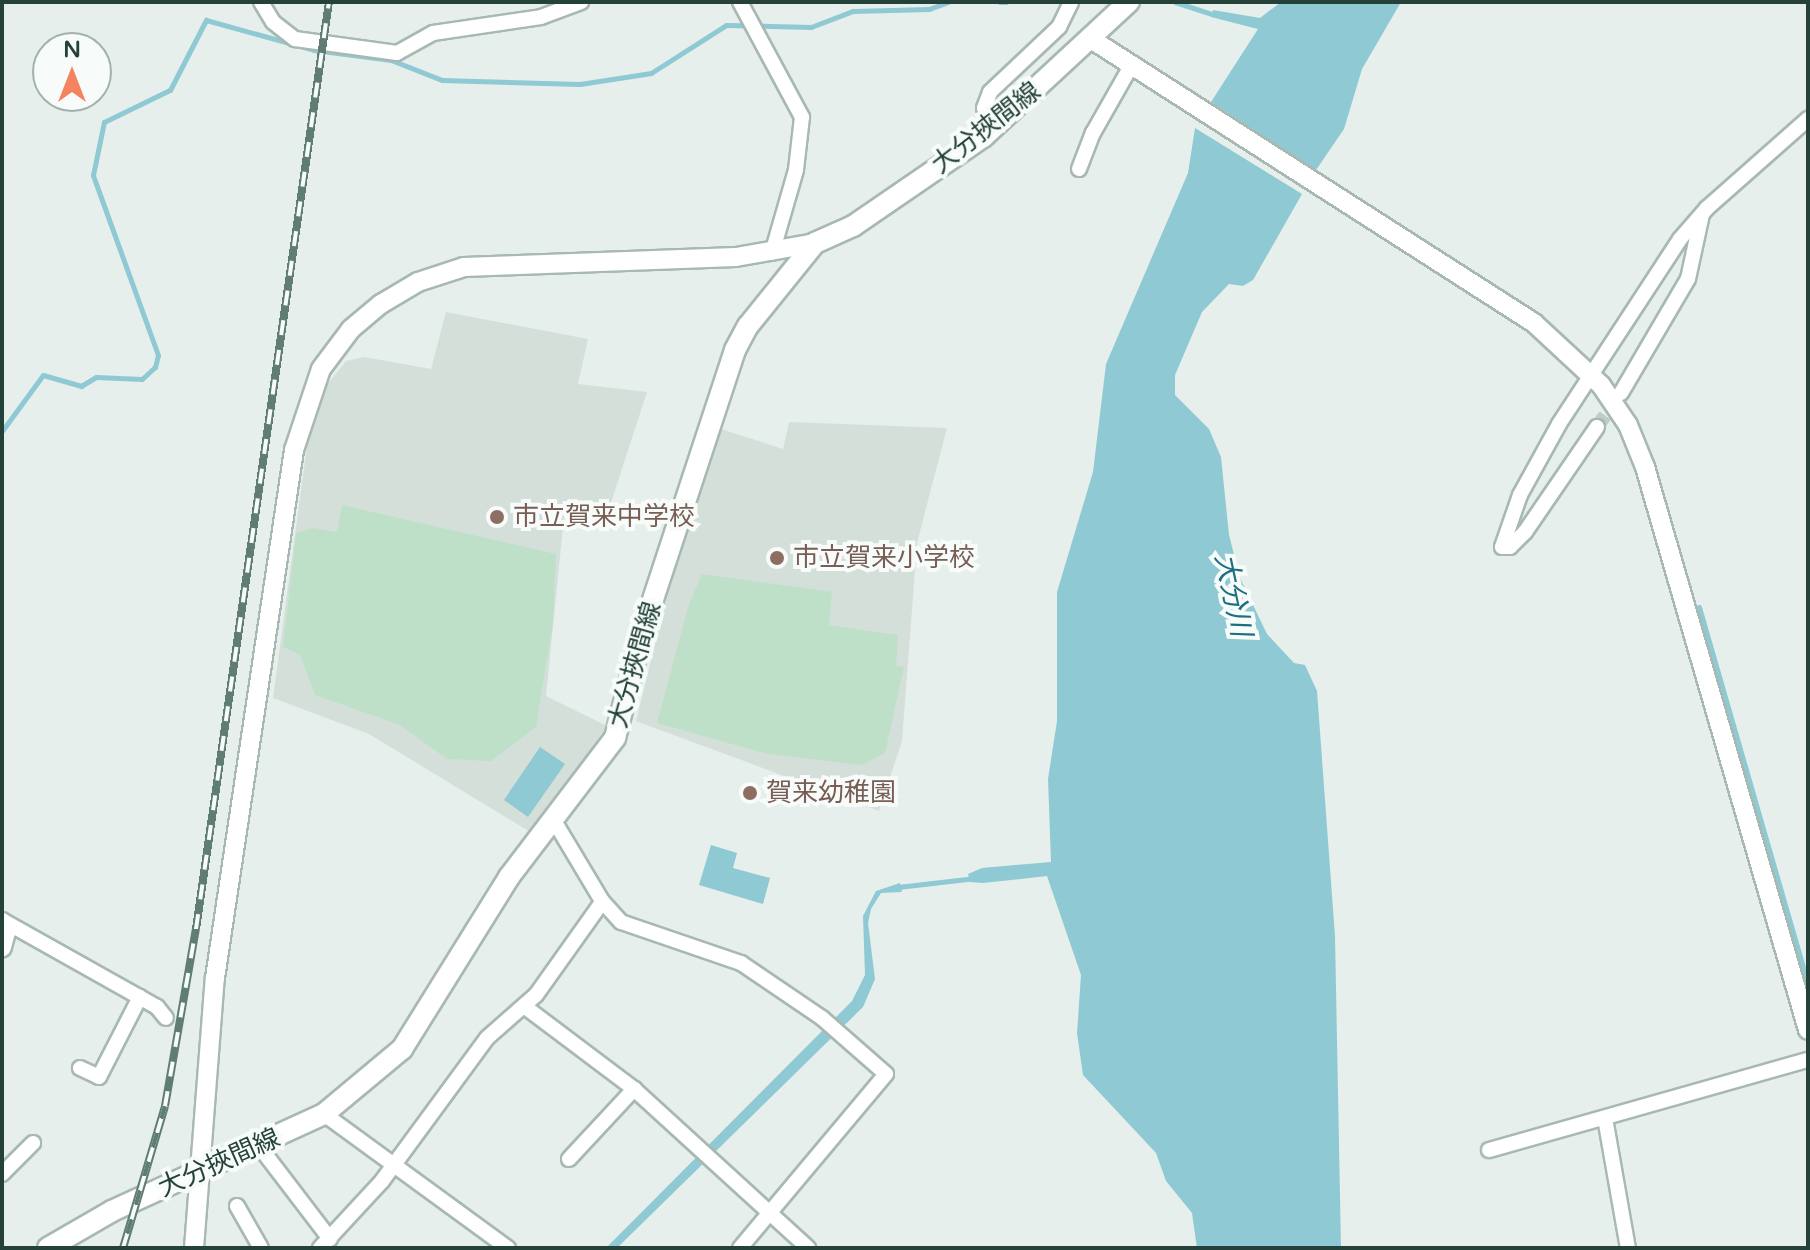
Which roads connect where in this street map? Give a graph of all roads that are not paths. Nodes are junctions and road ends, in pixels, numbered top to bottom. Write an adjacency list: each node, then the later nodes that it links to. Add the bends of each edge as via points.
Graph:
1 (261, 2): 2 (street, via 273,22 295,39 397,53 433,33 541,17)
2 (581, 2)
3 (740, 2): 13 (street, via 802,117 796,170)
4 (1071, 2): 9 (street, via 1059,27 990,92 984,108)
5 (1129, 2): 6 (main road, 大分挾間線)
6 (1091, 39): 7 (street); 9 (main road, 大分挾間線)
7 (1136, 69): 10 (street, via 1093,133); 14 (street, via 1516,311)
8 (1808, 119): 11 (street)
9 (995, 127): 12 (main road, 大分挾間線, via 853,226)
10 (1079, 169)
11 (1702, 214): 14 (street); 15 (street, via 1688,279)
12 (815, 243): 13 (street); 17 (main road, 大分挾間線, via 735,350 642,633 619,727)
13 (772, 253): 36 (street, via 464,267 418,282 381,304 351,329 321,369 294,450 215,978)
14 (1588, 369): 16 (street, via 1520,495 1502,547 1510,547 1525,532); 21 (street, via 1628,425 1645,467)
15 (1621, 393)
16 (1597, 427)
17 (553, 819): 18 (street); 29 (main road, 大分挾間線, via 509,877 410,1039 380,1071)
18 (602, 902): 23 (street); 39 (street, via 635,931 741,963 822,1018 888,1078)
19 (2, 921): 20 (street); 22 (street)
20 (2, 947)
21 (1801, 976): 25 (street)
22 (140, 997): 24 (street); 27 (street, via 99,1077)
23 (524, 1006): 28 (street); 35 (street, via 487,1038)
24 (166, 1018)
25 (1808, 1030)
26 (1808, 1060): 30 (street)
27 (80, 1068)
28 (634, 1089): 34 (street); 39 (street)
29 (324, 1114): 32 (main road, 大分挾間線); 35 (street)
30 (1605, 1118): 33 (street); 47 (street)
31 (33, 1143): 37 (street)
32 (259, 1146): 36 (main road, 大分挾間線); 40 (street)
33 (1489, 1150)
34 (569, 1159)
35 (395, 1165): 40 (street); 44 (street)
36 (201, 1173): 41 (main road, 大分挾間線, via 112,1211); 42 (street)
37 (2, 1174)
38 (237, 1206): 43 (street)
39 (770, 1213): 45 (street); 46 (street)
40 (325, 1243)
41 (48, 1248)
42 (194, 1248)
43 (261, 1248)
44 (508, 1248)
45 (740, 1248)
46 (808, 1248)
47 (1628, 1248)

